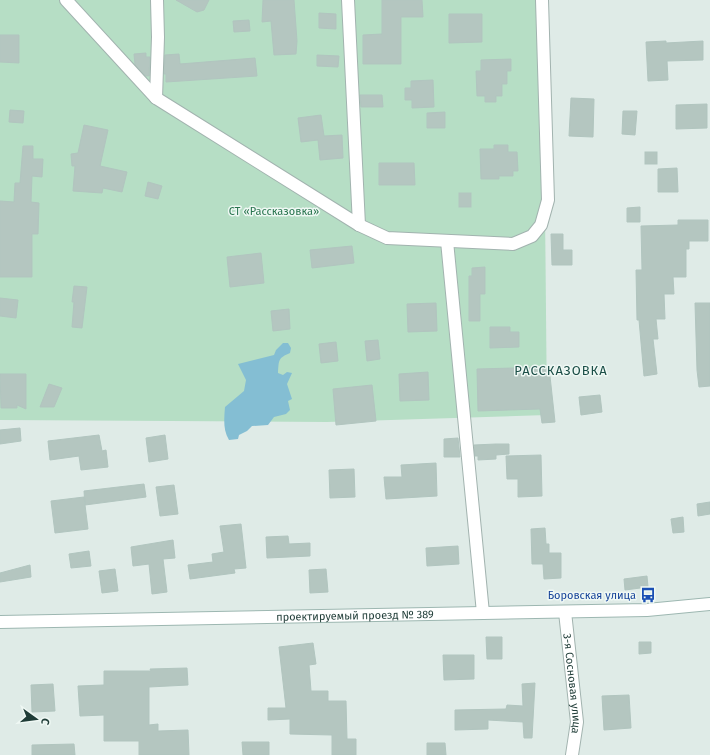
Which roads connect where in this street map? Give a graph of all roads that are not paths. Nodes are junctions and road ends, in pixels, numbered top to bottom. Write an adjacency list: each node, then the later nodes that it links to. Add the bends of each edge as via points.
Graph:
1 (66, 0): 5 (street)
2 (157, 0): 5 (street)
3 (348, 0): 6 (street)
4 (542, 0): 7 (street, via 548,200 541,225 532,236 513,244)
5 (156, 98): 6 (street)
6 (359, 225): 7 (street, via 387,238)
7 (447, 241): 10 (street)
8 (710, 604): 9 (street, проектируемый проезд № 389, via 647,610)
9 (566, 612): 10 (street, проектируемый проезд № 389); 12 (street, 3-я Сосновая улица, via 577,722)
10 (483, 613): 11 (street, проектируемый проезд № 389)
11 (0, 622)
12 (572, 755)

